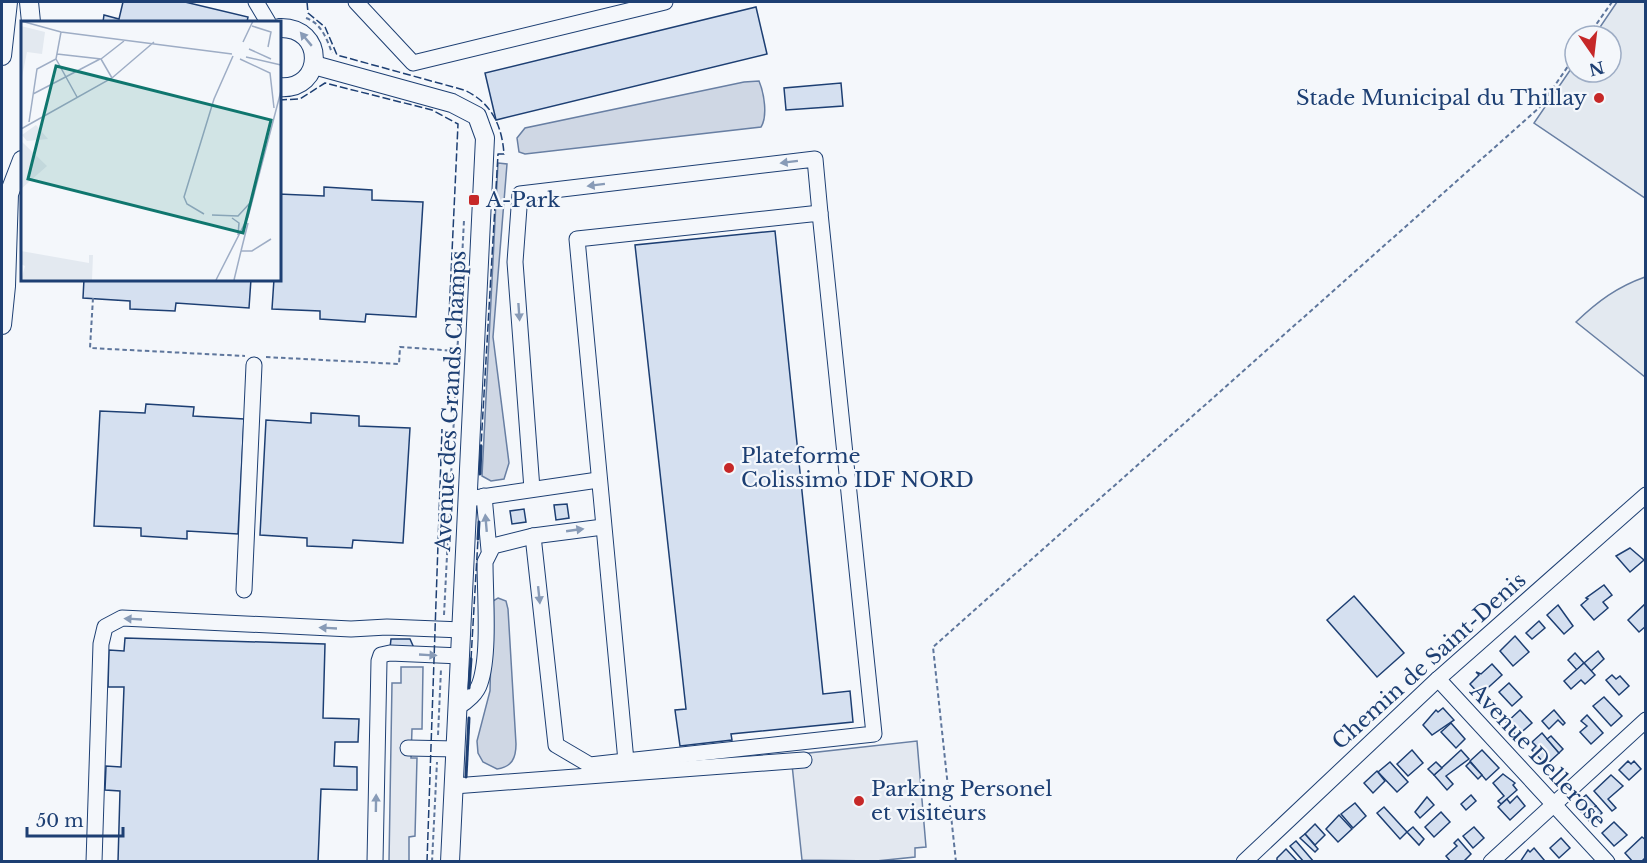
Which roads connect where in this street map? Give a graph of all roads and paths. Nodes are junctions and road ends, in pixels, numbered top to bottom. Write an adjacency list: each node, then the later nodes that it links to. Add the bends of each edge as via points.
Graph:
1 (8, 2): 12 (main road)
2 (29, 2): 8 (main road)
3 (256, 2): 9 (street)
4 (356, 2): 5 (street, via 412,63)
5 (665, 2)
6 (1612, 2): 10 (path)
7 (302, 17): 13 (path, via 313,20 327,37)
8 (31, 21)
9 (267, 21)
10 (1596, 24)
11 (280, 28): 14 (main road, one-way to 11, via 314,50 306,37 294,29)
12 (2, 56)
13 (333, 56)
14 (314, 65): 16 (main road, via 302,82); 25 (main road, Avenue des Grands Champs, via 452,103 477,116 485,138)
15 (1563, 73): 48 (path, via 1540,107 933,647)
16 (280, 87)
17 (21, 163): 20 (main road, via 9,194)
18 (465, 213): 30 (path)
19 (820, 213): 22 (street, via 577,239); 23 (street, one-way to 23, via 815,159 520,194 515,262); 41 (street, via 874,734)
20 (2, 325)
21 (254, 365): 29 (street)
22 (598, 480): 23 (street); 26 (street)
23 (532, 489): 25 (street)
24 (1646, 495): 34 (street, Chemin de Saint-Denis)
25 (476, 498): 28 (street, one-way to 25); 31 (main road, Avenue des Grands Champs)
26 (603, 527): 27 (street, one-way to 26); 41 (street)
27 (533, 536): 28 (street); 41 (street, one-way to 41, via 556,746 590,765)
28 (489, 550): 35 (street, via 485,562 480,685)
29 (244, 590)
30 (443, 630): 31 (street); 44 (street, one-way to 44, via 122,618 105,627 101,644)
31 (462, 630): 33 (main road, Avenue des Grands Champs)
32 (442, 656): 33 (street); 38 (path); 45 (street, one-way to 32, via 381,655)
33 (460, 656): 35 (main road, Avenue des Grands Champs)
34 (1437, 679): 43 (street, Avenue Dellerose); 49 (street, Chemin de Saint-Denis)
35 (459, 707): 39 (main road, Avenue des Grands Champs)
36 (1646, 720): 43 (street)
37 (408, 748): 38 (street)
38 (437, 748): 39 (street); 46 (path)
39 (456, 749): 42 (main road, Avenue des Grands Champs)
40 (804, 760): 42 (street)
41 (626, 761)
42 (454, 786): 47 (main road, Avenue des Grands Champs)
43 (1554, 804): 50 (street); 51 (street, Avenue Dellerose)
44 (94, 861)
45 (375, 861)
46 (432, 861)
47 (450, 861)
48 (956, 861)
49 (1244, 861)
50 (1491, 861)
51 (1608, 861)

